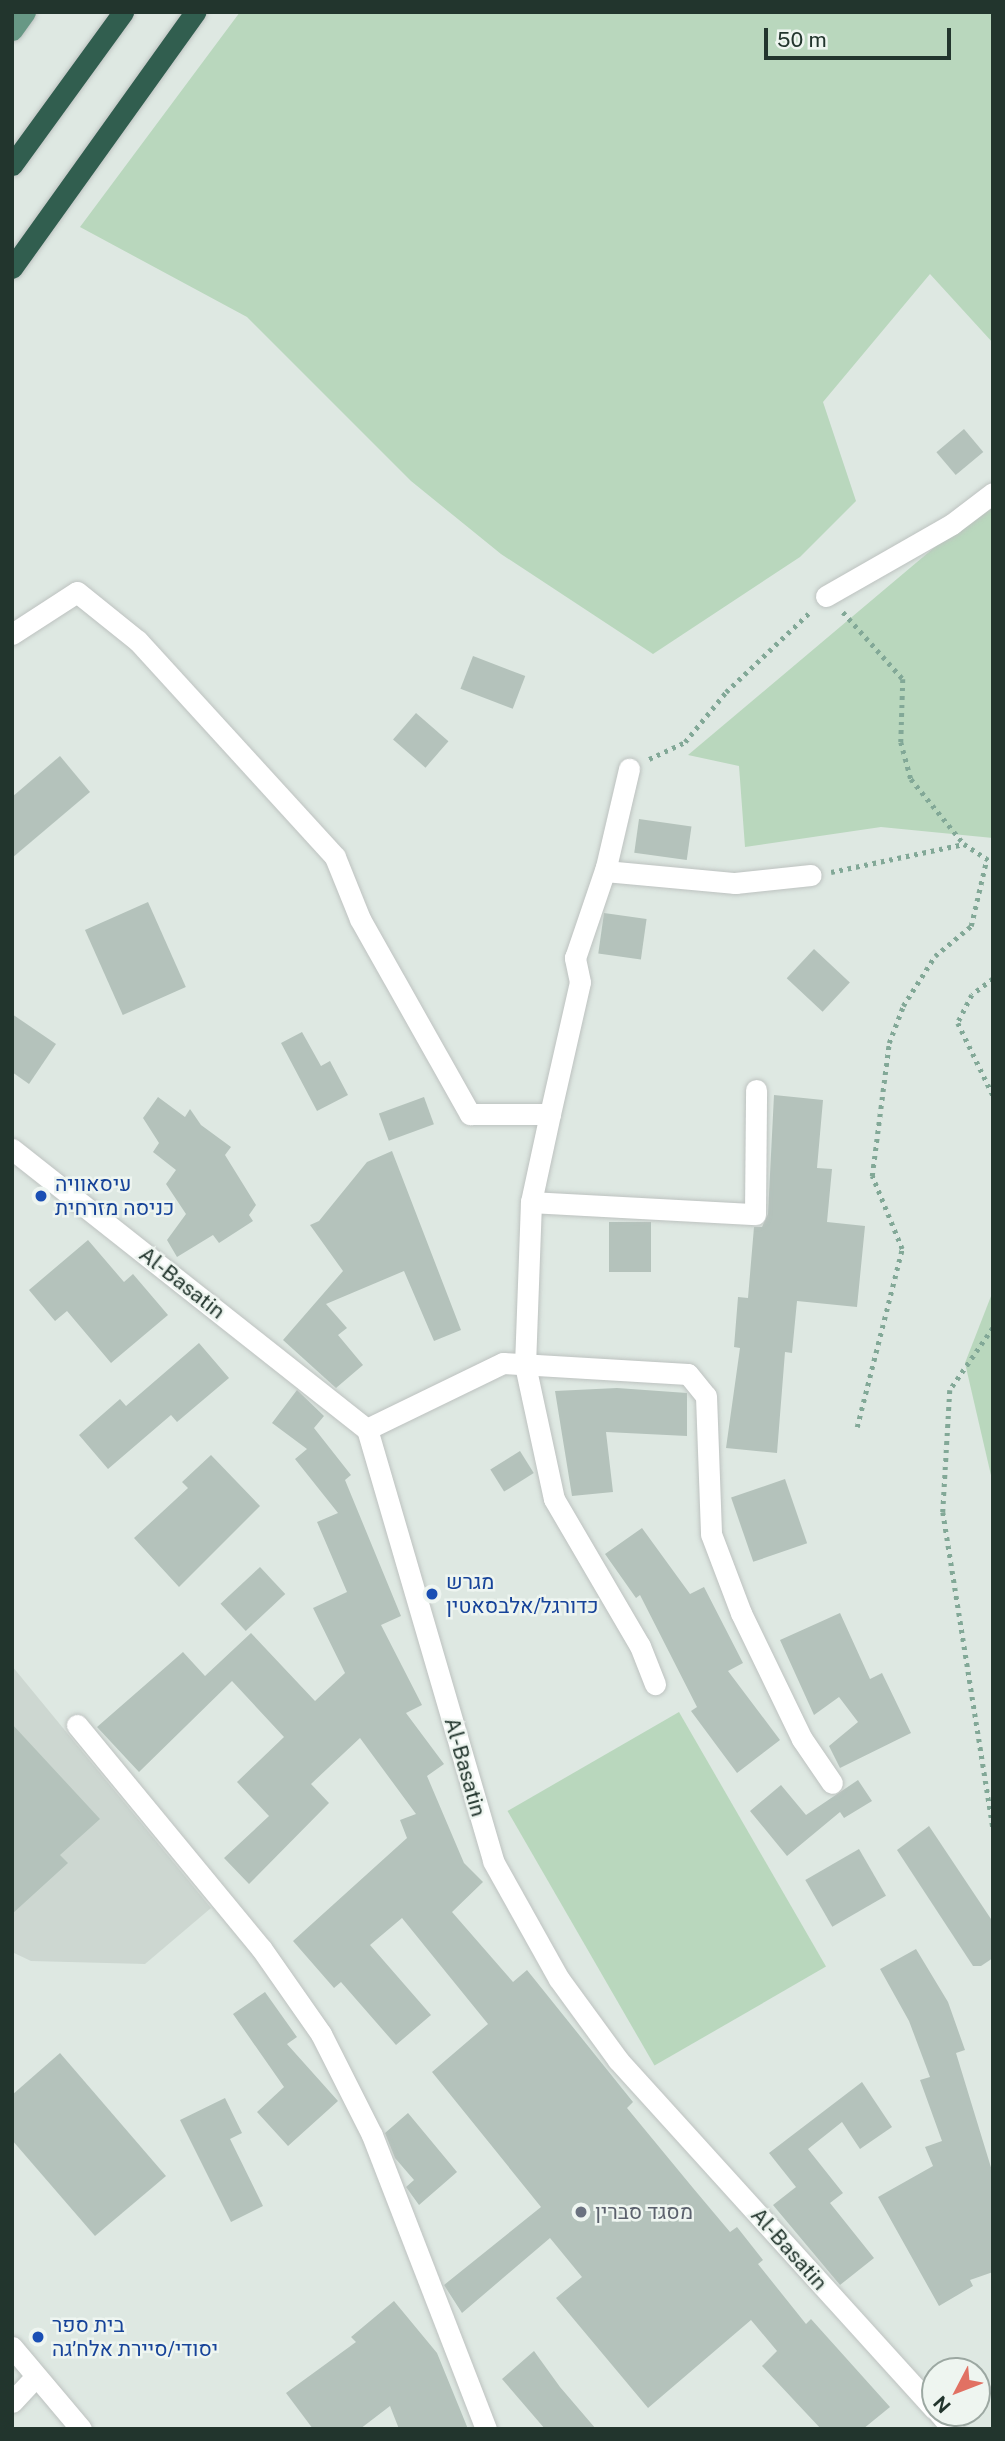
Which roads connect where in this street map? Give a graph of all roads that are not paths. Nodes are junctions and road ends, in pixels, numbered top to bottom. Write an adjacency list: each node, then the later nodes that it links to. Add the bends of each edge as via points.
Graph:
1 (25, 12): 4 (main road)
2 (123, 12): 5 (highway)
3 (195, 12): 6 (highway)
4 (12, 30)
5 (12, 165)
6 (12, 268)
7 (993, 493): 8 (street, via 952,524)
8 (826, 596)
9 (12, 634): 14 (street, via 77,592 138,641 335,857 360,919 470,1114)
10 (629, 769): 11 (street)
11 (605, 871): 12 (street, via 734,883); 14 (street, via 575,958 580,982)
12 (811, 876)
13 (755, 1090): 16 (street, via 755,1214)
14 (550, 1114): 16 (street)
15 (12, 1149): 18 (street, Al-Basatin)
16 (531, 1202): 17 (street)
17 (525, 1365): 18 (street, via 503,1363); 19 (street, via 554,1499 640,1646); 21 (street, via 688,1374 706,1396 711,1534 802,1739)
18 (367, 1429): 24 (street, Al-Basatin, via 493,1861 559,1979 618,2060)
19 (655, 1684)
20 (77, 1725): 27 (street, via 261,1948 321,2034 372,2135)
21 (832, 1783)
22 (12, 2347): 23 (street)
23 (34, 2378): 25 (street); 26 (street)
24 (921, 2394)
25 (12, 2402)
26 (81, 2429)
27 (486, 2429)

